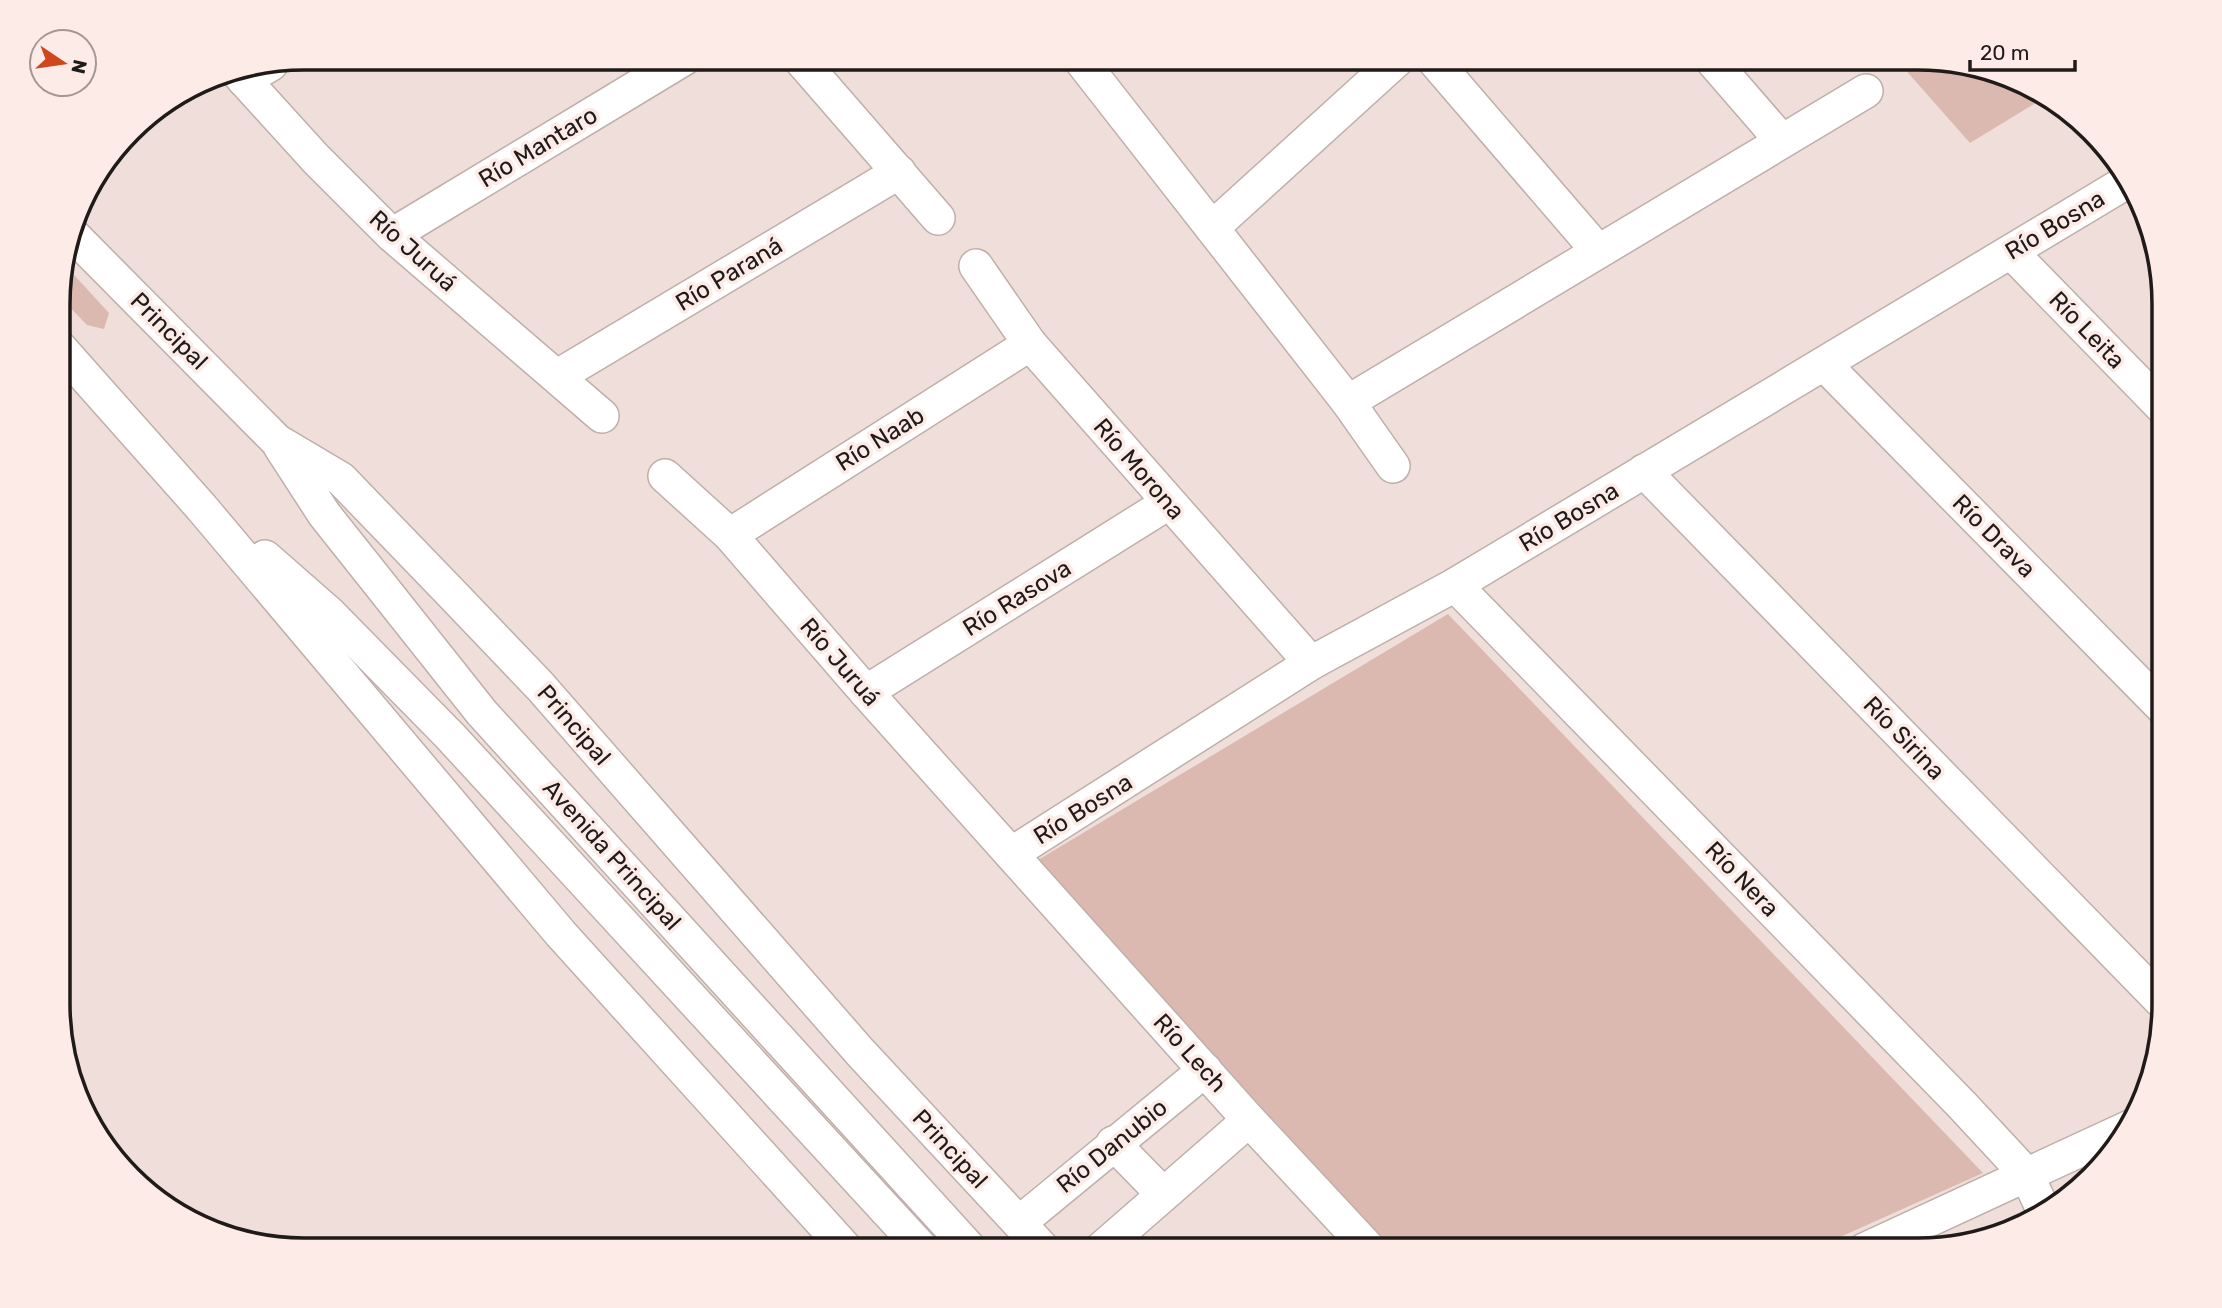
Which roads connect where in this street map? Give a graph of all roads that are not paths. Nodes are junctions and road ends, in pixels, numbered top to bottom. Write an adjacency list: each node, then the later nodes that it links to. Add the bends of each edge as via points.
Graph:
1 (665, 70): 14 (street, Río Mantaro)
2 (810, 70): 10 (street)
3 (1088, 70): 13 (street)
4 (1386, 70): 13 (street)
5 (1442, 70): 16 (street)
6 (1720, 70): 9 (street)
7 (253, 75): 14 (street, Río Juruá, via 316,159)
8 (1866, 91): 9 (street)
9 (1781, 140): 16 (street)
10 (899, 172): 12 (street); 22 (street, Río Paraná)
11 (2120, 186): 17 (street, Río Bosna)
12 (938, 218)
13 (1212, 228): 24 (street)
14 (392, 235): 22 (street, Río Juruá)
15 (79, 240): 26 (street, Principal)
16 (1598, 251): 24 (street)
17 (2011, 252): 21 (street, Río Bosna); 23 (street, Río Leita)
18 (976, 266): 19 (street, Río Morona)
19 (1030, 344): 30 (street, Río Morona); 32 (street, Río Naab)
20 (70, 359): 31 (street)
21 (1824, 364): 28 (street, Río Bosna); 36 (street, Río Drava)
22 (558, 376): 25 (street, Río Juruá)
23 (2151, 396)
24 (1348, 402): 27 (street)
25 (603, 416)
26 (277, 441): 46 (street, Principal, via 341,479 530,676 860,1052); 51 (street, Avenida Principal, via 324,514 482,713)
27 (1393, 466)
28 (1644, 471): 33 (street, Río Bosna); 38 (street, Río Sirina)
29 (665, 476): 32 (street, Río Juruá)
30 (1168, 503): 34 (street, Río Morona); 35 (street, Río Rasova)
31 (202, 508): 49 (street, via 561,934); 50 (street, Avenida Principal, via 330,614 450,736)
32 (730, 535): 35 (street, Río Juruá)
33 (1455, 585): 34 (street, Río Bosna); 43 (street, Río Nera)
34 (1311, 663): 37 (street, Río Bosna)
35 (866, 692): 37 (street, Río Juruá)
36 (2151, 696)
37 (1011, 854): 39 (street, Río Lech)
38 (2151, 991)
39 (1205, 1070): 40 (street, Río Lech); 42 (street, Río Danubio)
40 (1249, 1121): 44 (street); 47 (street, Río Lech)
41 (2112, 1135): 43 (street)
42 (1113, 1143): 44 (street); 46 (street, Río Danubio)
43 (2026, 1175): 45 (street, Río Nera); 48 (street)
44 (1162, 1193): 53 (street)
45 (2040, 1204)
46 (1019, 1223): 52 (street, Principal)
47 (1358, 1237)
48 (1892, 1237)
49 (837, 1238)
50 (912, 1238)
51 (960, 1238)
52 (1032, 1238)
53 (1114, 1238)

